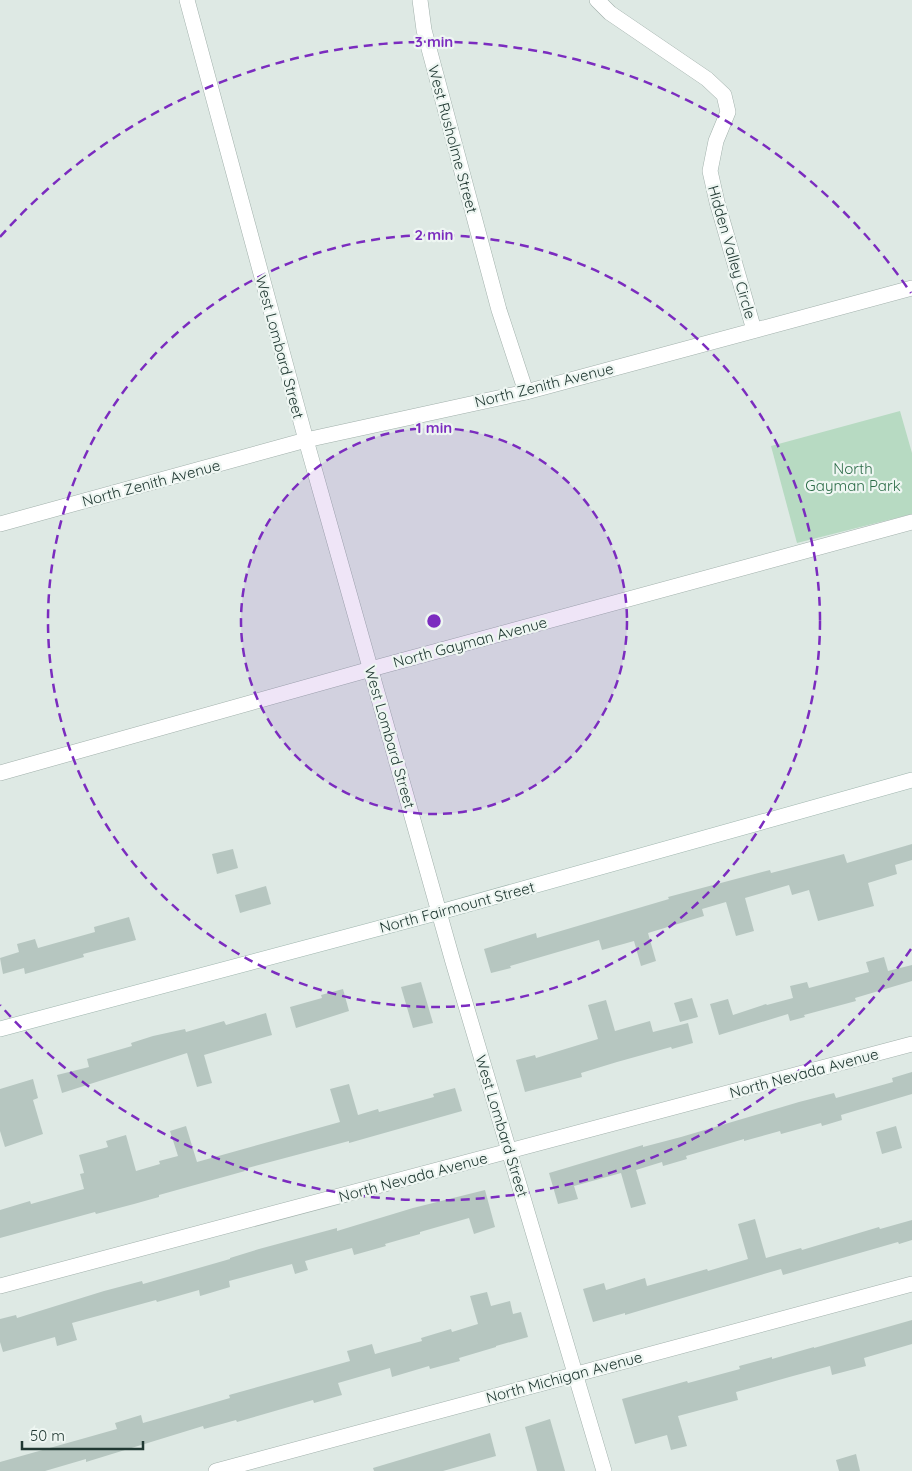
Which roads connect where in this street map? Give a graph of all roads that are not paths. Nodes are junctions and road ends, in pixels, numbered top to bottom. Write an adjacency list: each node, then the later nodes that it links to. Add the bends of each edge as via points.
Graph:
1 (186, 0): 7 (street, West Lombard Street)
2 (420, 0): 6 (street, West Rusholme Street, via 424,30 499,310)
3 (597, 0): 5 (street, Hidden Valley Circle, via 610,13 724,95 728,112 716,141 710,171)
4 (912, 288): 5 (street, North Zenith Avenue)
5 (754, 330): 6 (street, North Zenith Avenue)
6 (526, 392): 7 (street, North Zenith Avenue)
7 (306, 440): 9 (street, North Zenith Avenue); 10 (street, West Lombard Street)
8 (912, 522): 10 (street, North Gayman Avenue)
9 (0, 524)
10 (371, 669): 11 (street, North Gayman Avenue); 13 (street, West Lombard Street)
11 (0, 773)
12 (912, 780): 13 (street, North Fairmount Street)
13 (440, 912): 14 (street, North Fairmount Street); 16 (street, West Lombard Street)
14 (0, 1029)
15 (912, 1044): 16 (street, North Nevada Avenue)
16 (509, 1152): 18 (street, North Nevada Avenue); 19 (street, West Lombard Street)
17 (912, 1284): 19 (street, North Michigan Avenue)
18 (0, 1286)
19 (576, 1374): 20 (street, North Michigan Avenue); 21 (street, West Lombard Street)
20 (216, 1471)
21 (604, 1471)

